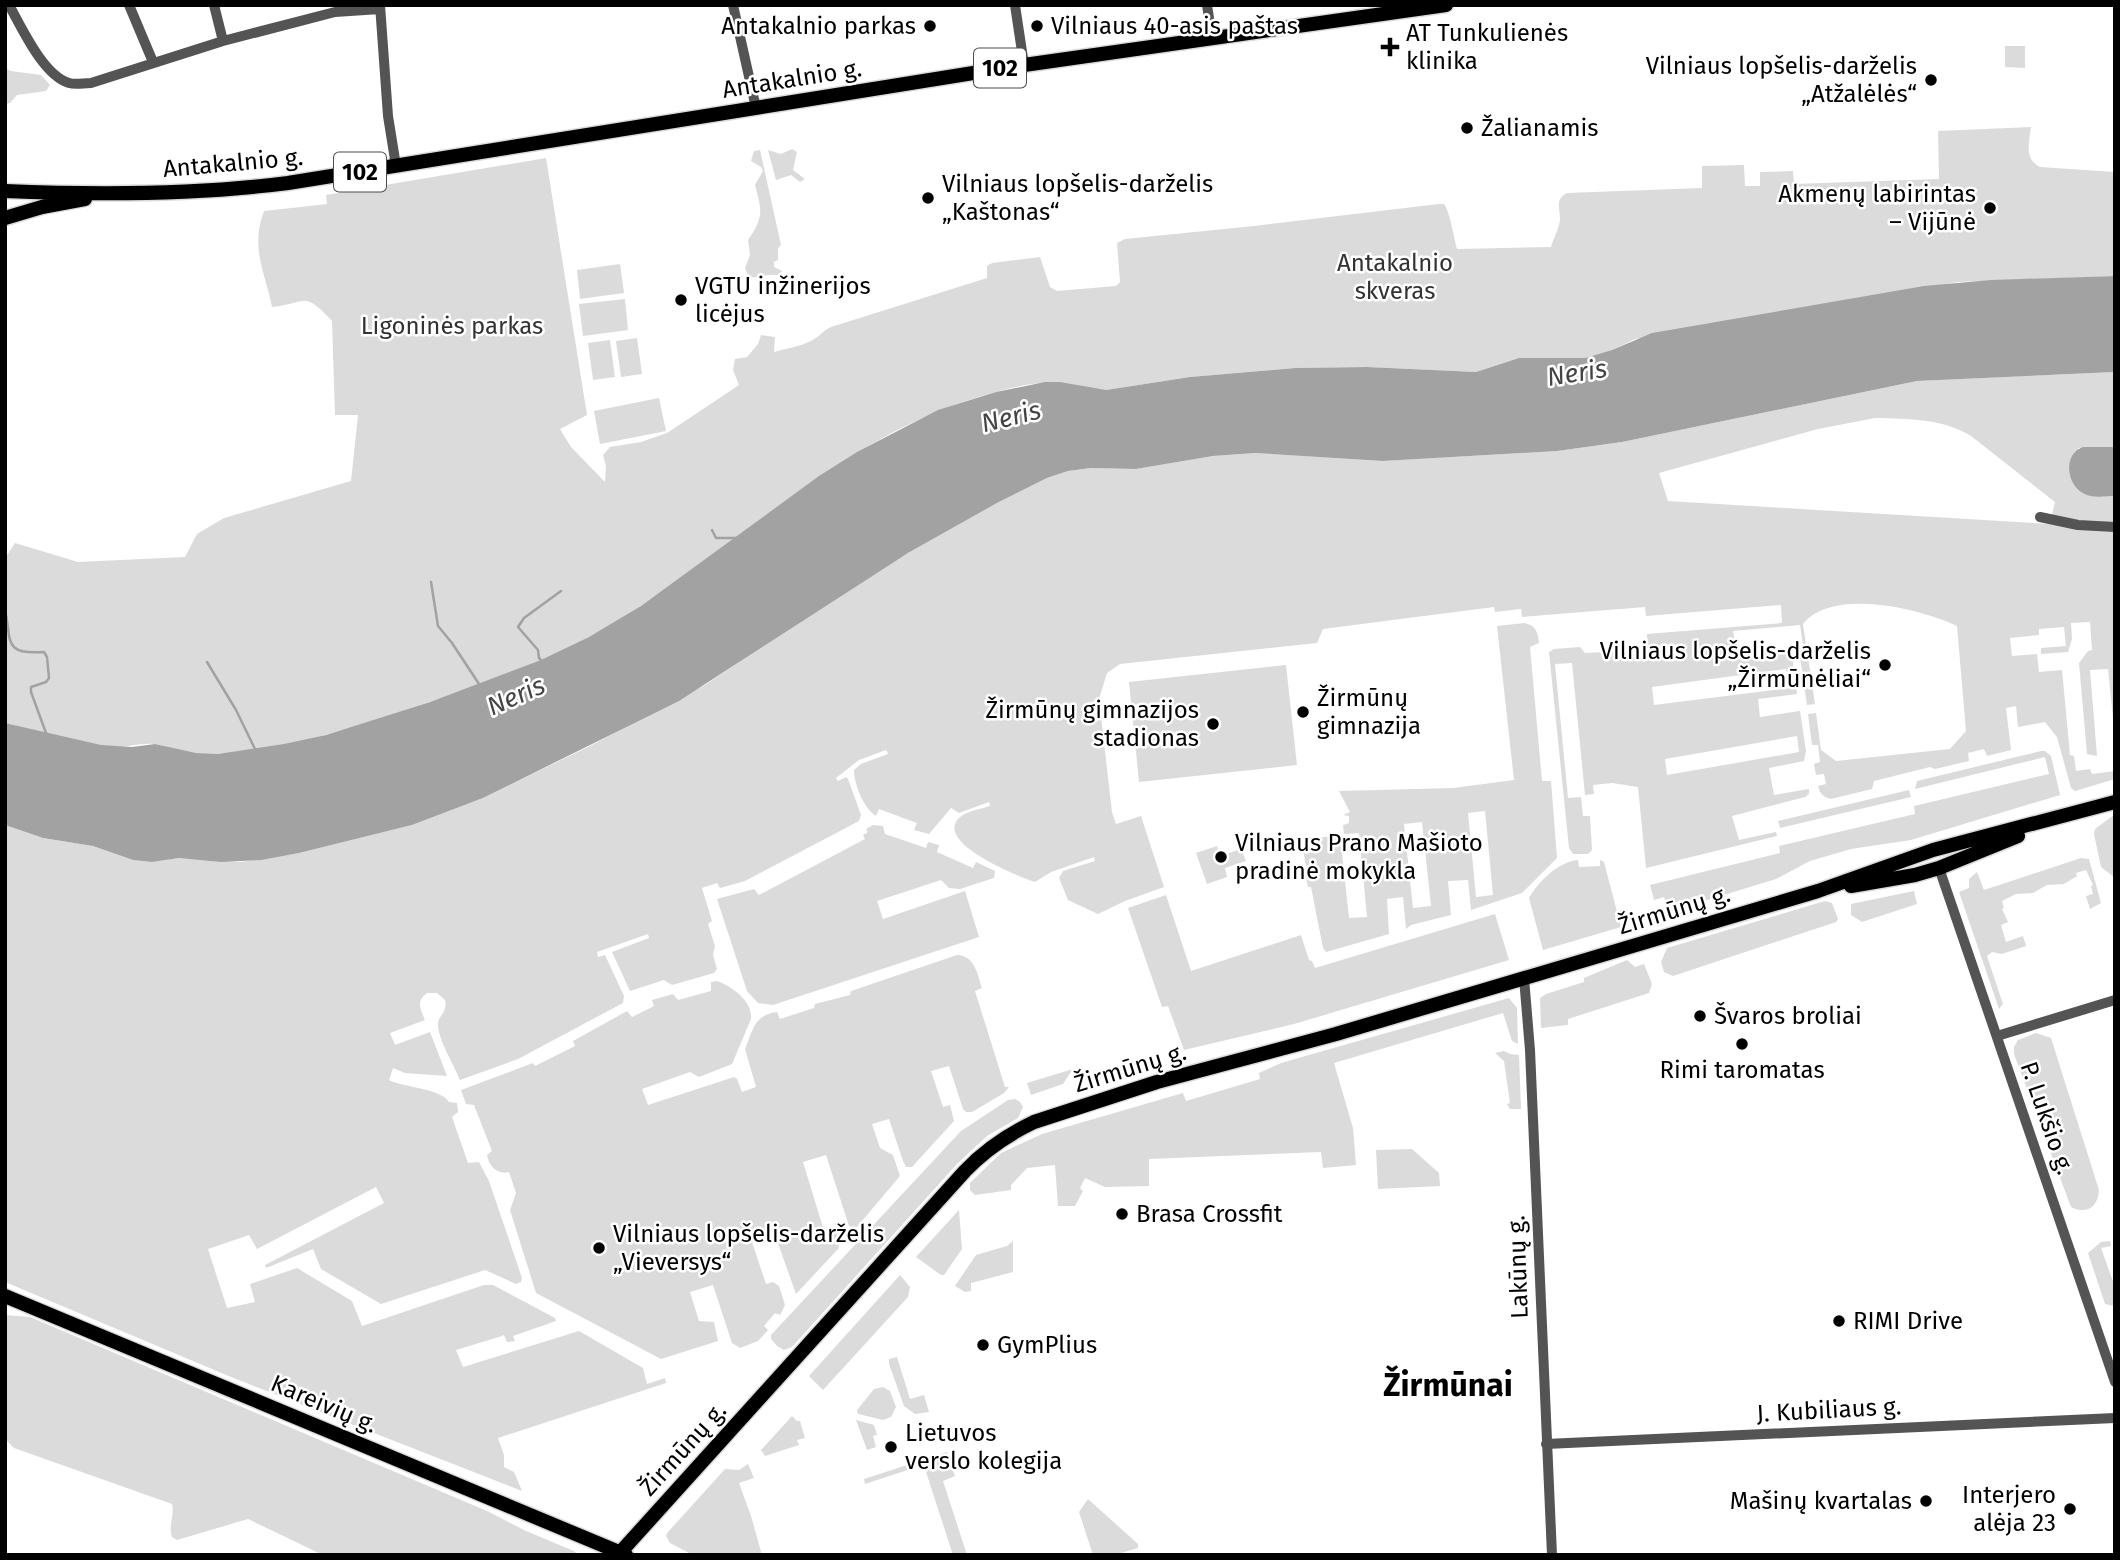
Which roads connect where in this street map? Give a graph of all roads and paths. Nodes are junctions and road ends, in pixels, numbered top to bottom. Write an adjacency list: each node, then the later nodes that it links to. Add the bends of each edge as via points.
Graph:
1 (9, 5): 11 (street, via 46,65 62,80 91,83)
2 (129, 5): 11 (street)
3 (214, 5): 10 (street)
4 (733, 5): 13 (street)
5 (1015, 5): 12 (street)
6 (1207, 5): 9 (street)
7 (1446, 5): 9 (main road, Antakalnio g. / 102)
8 (380, 7): 10 (street, via 335,12); 14 (street)
9 (1212, 38): 12 (main road, Antakalnio g. / 102)
10 (223, 41): 11 (street)
11 (153, 62)
12 (1024, 65): 13 (main road, Antakalnio g. / 102)
13 (756, 108): 14 (main road, Antakalnio g. / 102)
14 (396, 166): 16 (main road, Antakalnio g. / 102, via 252,188)
15 (5, 191): 16 (main road, Antakalnio g. / 102)
16 (146, 192): 17 (main road, Antakalnio g. / 102, via 69,202)
17 (5, 218)
18 (2040, 517): 19 (street)
19 (2115, 527)
20 (2115, 802): 21 (main road, Žirmūnų g.)
21 (2072, 815): 22 (main road, Žirmūnų g.); 23 (main road, Žirmūnų g.)
22 (1933, 850): 23 (main road); 24 (main road, Žirmūnų g.)
23 (1939, 868): 24 (main road, Žirmūnų g.); 27 (street, P. Lukšio g.)
24 (1818, 891): 25 (main road, Žirmūnų g.)
25 (1524, 978): 31 (street, Lakūnų g.); 32 (main road, Žirmūnų g., via 1157,1082 1034,1122 1004,1138 965,1171)
26 (2115, 1000): 27 (street)
27 (1997, 1036): 29 (street, P. Lukšio g.)
28 (5, 1296): 32 (main road, Kareivių g.)
29 (2115, 1382)
30 (2115, 1418): 31 (street, J. Kubiliaus g.)
31 (1546, 1444): 33 (street, Lakūnų g.)
32 (622, 1554)
33 (1552, 1555)

